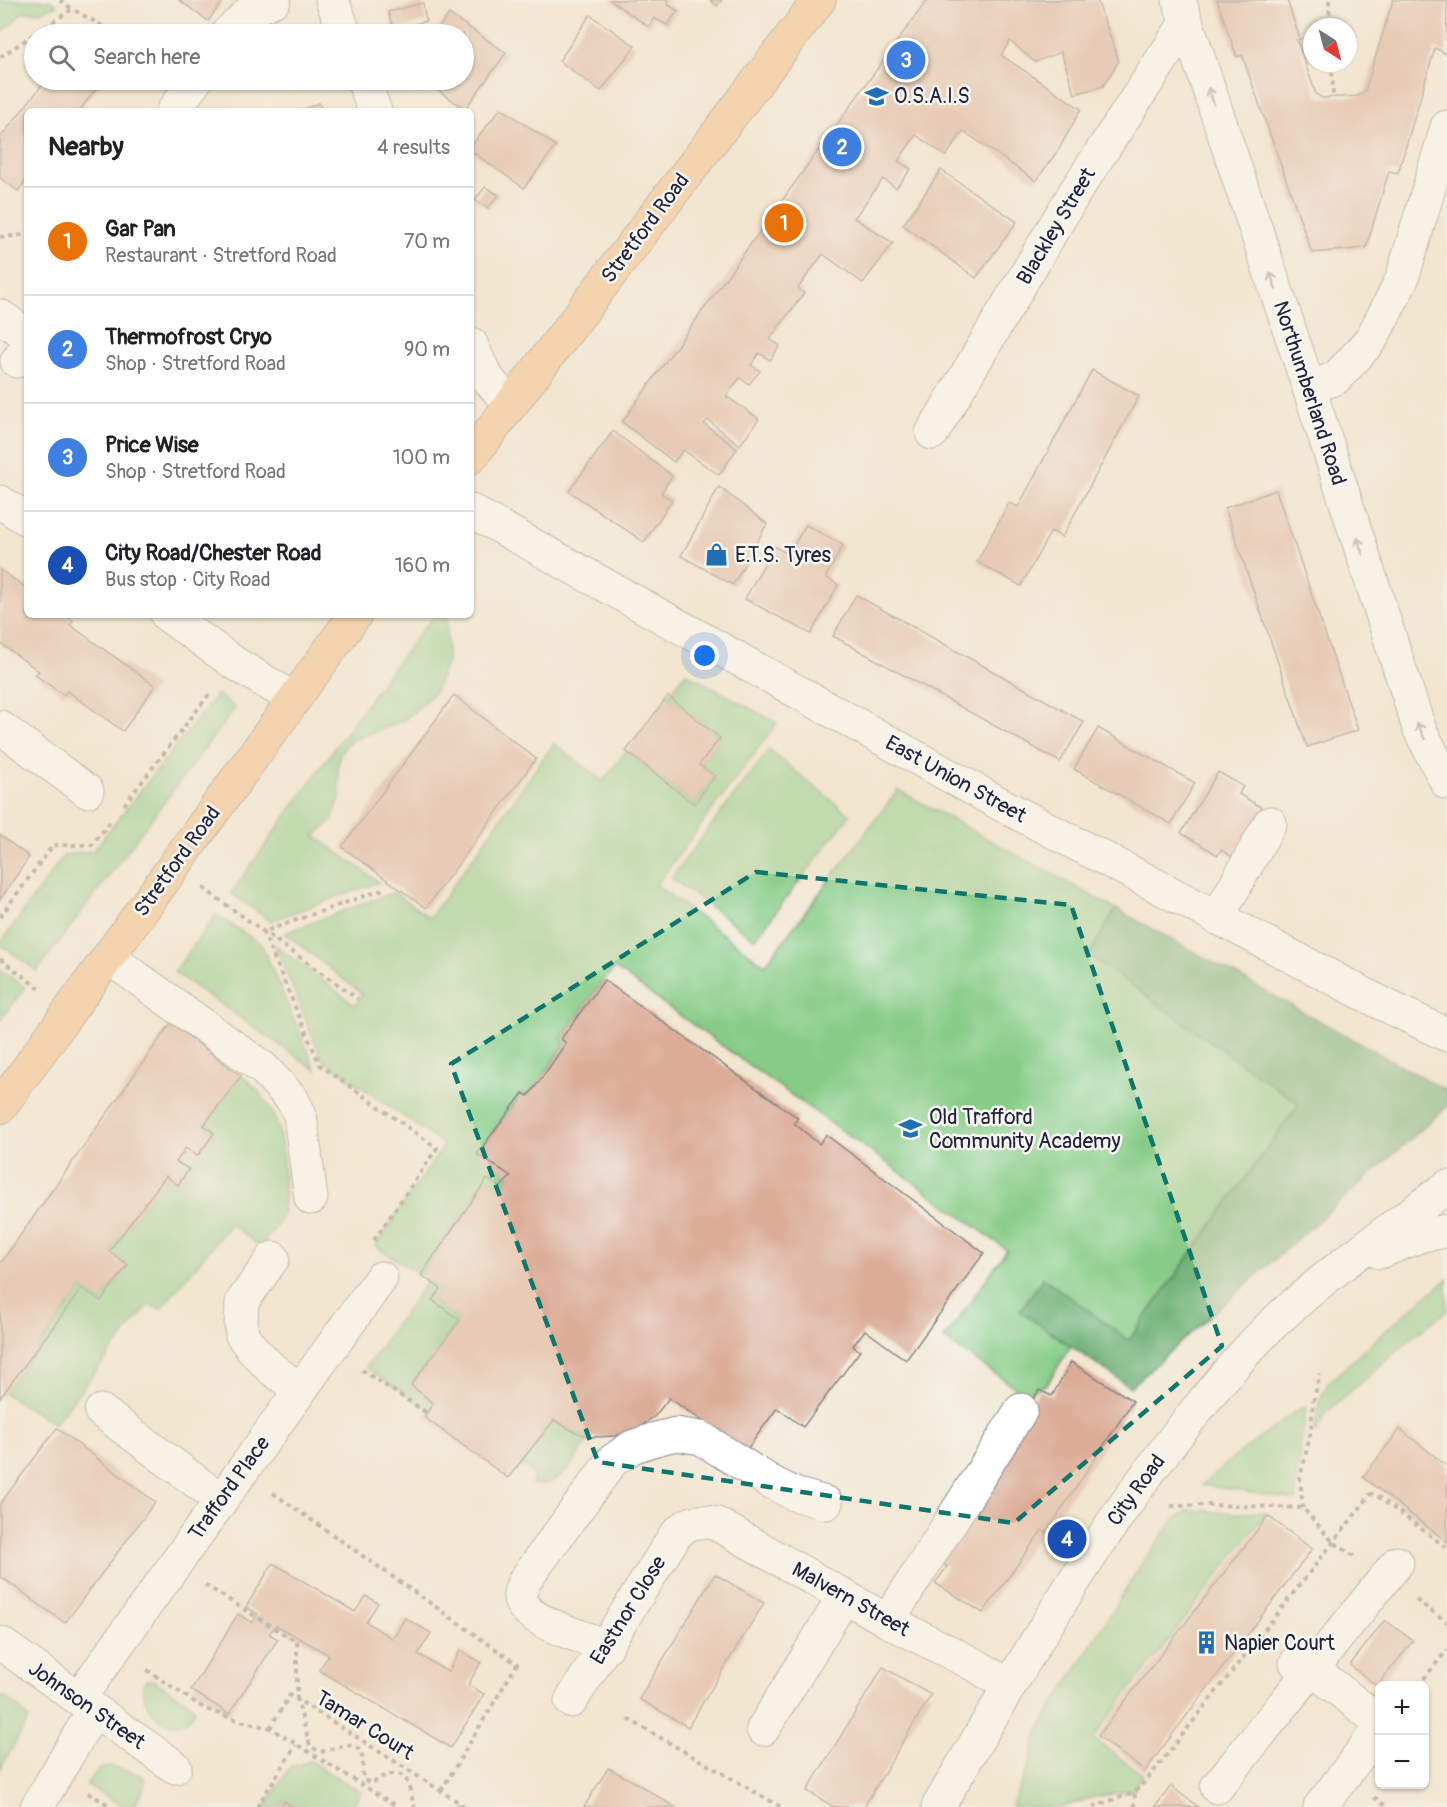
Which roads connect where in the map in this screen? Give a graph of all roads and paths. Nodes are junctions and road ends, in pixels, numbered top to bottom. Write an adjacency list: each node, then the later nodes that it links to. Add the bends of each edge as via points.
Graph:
1 (60, 0): 6 (path)
2 (274, 0): 11 (street, via 252,10)
3 (332, 0): 12 (street)
4 (819, 0): 28 (main road, Stretford Road)
5 (1329, 0): 8 (path)
6 (72, 9): 9 (path); 10 (path)
7 (1182, 11): 27 (street, Northumberland Road, one-way to 7); 29 (street, Blackley Street)
8 (1330, 18)
9 (50, 24)
10 (99, 24)
11 (237, 24)
12 (341, 24)
13 (24, 41): 14 (path)
14 (0, 57)
15 (1332, 72): 18 (path)
16 (189, 90): 19 (street)
17 (367, 90): 20 (street)
18 (1333, 98)
19 (175, 108)
20 (374, 108)
21 (1447, 127): 27 (street, via 1402,279 1372,338 1336,378)
22 (24, 235): 23 (path)
23 (0, 237)
24 (0, 316): 25 (street)
25 (24, 348)
26 (474, 351): 28 (street, via 485,377)
27 (1309, 388): 39 (street, Northumberland Road, one-way to 27, via 1419,728)
28 (512, 402): 30 (main road, Stretford Road)
29 (932, 433)
30 (474, 453)
31 (0, 502): 33 (street)
32 (474, 513): 46 (street, East Union Street, via 1004,806)
33 (24, 517)
34 (170, 618): 36 (street)
35 (353, 618): 37 (main road, Stretford Road)
36 (233, 662): 37 (street); 41 (path)
37 (294, 699): 43 (main road, Stretford Road)
38 (0, 727): 40 (street)
39 (1447, 783)
40 (87, 791): 41 (path)
41 (117, 815): 45 (path, via 92,845 53,845)
42 (1270, 823): 46 (street)
43 (173, 867): 47 (path); 48 (main road, Stretford Road)
44 (384, 889): 47 (path)
45 (0, 917)
46 (1217, 918): 52 (street, East Union Street)
47 (263, 932): 50 (path); 57 (path, via 320,1065 437,1148)
48 (108, 957): 51 (main road, Stretford Road); 55 (street, via 263,1068 292,1099 300,1115)
49 (0, 959): 51 (path)
50 (358, 999)
51 (69, 1011): 53 (main road, Stretford Road)
52 (1447, 1035)
53 (0, 1107)
54 (1447, 1187): 59 (street, City Road)
55 (311, 1198)
56 (1447, 1231): 59 (street, City Road, via 1422,1235)
57 (371, 1243)
58 (273, 1258): 63 (street, via 242,1302 242,1335 272,1369)
59 (1339, 1268): 83 (street, City Road, via 1276,1321 1153,1465 1115,1517)
60 (381, 1278): 63 (street, Trafford Place)
61 (355, 1365): 66 (path)
62 (1320, 1374): 71 (path, via 1300,1478)
63 (300, 1390): 68 (street, Trafford Place)
64 (1021, 1410): 76 (street)
65 (102, 1411): 68 (street)
66 (427, 1413)
67 (265, 1488): 95 (path, via 517,1664)
68 (221, 1500): 86 (street, Trafford Place)
69 (825, 1503): 78 (street, via 769,1481 701,1438 676,1434 632,1447 612,1461 595,1482 520,1592 521,1603 531,1614)
70 (1170, 1506): 71 (path)
71 (1303, 1508): 73 (path, via 1333,1542)
72 (690, 1523): 75 (street, Malvern Street, via 717,1524); 78 (street, Eastnor Close, via 674,1537)
73 (1391, 1570): 81 (street)
74 (199, 1581): 84 (path, Tamar Court, via 297,1642)
75 (844, 1597): 76 (street, Malvern Street); 90 (street)
76 (888, 1621): 83 (street, Malvern Street)
77 (0, 1643): 86 (street, Johnson Street)
78 (607, 1646): 85 (street, Eastnor Close)
79 (1447, 1650): 82 (path)
80 (139, 1665): 89 (path, via 205,1709)
81 (1304, 1665): 87 (street); 94 (street)
82 (1422, 1681)
83 (1010, 1686): 104 (street, City Road)
84 (297, 1700): 89 (path, via 290,1695); 95 (path, Tamar Court); 101 (path, via 310,1746 320,1752 348,1744 356,1747 362,1755 364,1780 371,1783 387,1775 405,1776)
85 (571, 1701)
86 (86, 1704): 93 (street, Johnson Street); 98 (street, Trafford Place)
87 (1375, 1718)
88 (628, 1719): 103 (path)
89 (270, 1728): 92 (path)
90 (763, 1728)
91 (1375, 1735): 106 (street)
92 (296, 1745): 99 (path); 100 (path)
93 (175, 1767)
94 (1217, 1787)
95 (441, 1791): 97 (path, Tamar Court)
96 (1135, 1792): 105 (path)
97 (464, 1806): 102 (path)
98 (37, 1807)
99 (256, 1807)
100 (398, 1807)
101 (415, 1807)
102 (448, 1807)
103 (781, 1807)
104 (938, 1807)
105 (1134, 1807)
106 (1320, 1807)

